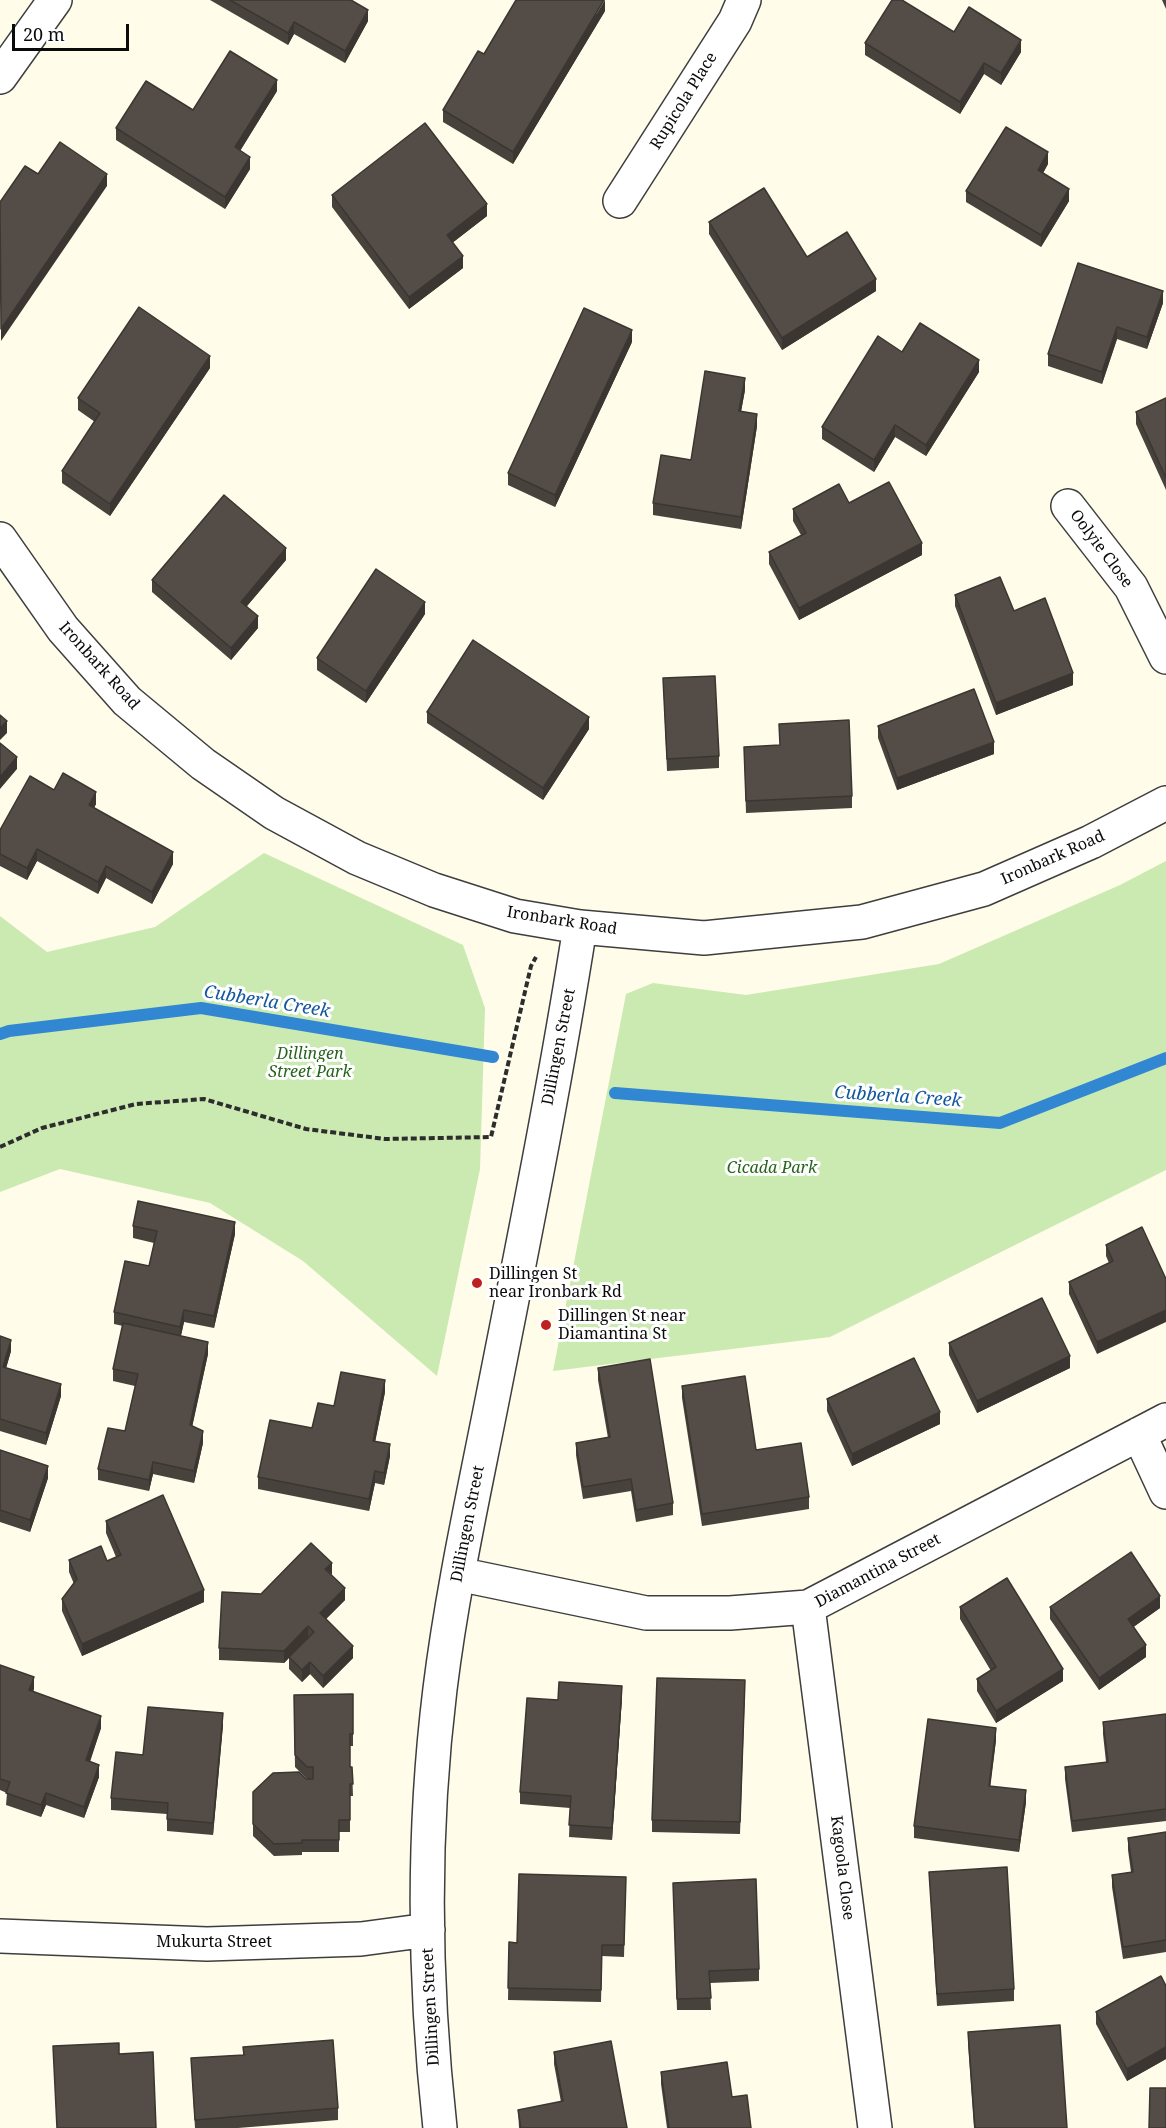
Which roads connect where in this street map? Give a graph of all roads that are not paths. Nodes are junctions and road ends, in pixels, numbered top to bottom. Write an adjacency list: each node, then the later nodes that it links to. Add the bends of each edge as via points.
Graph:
1 (55, 0): 3 (street)
2 (744, 0): 4 (street, Rupicola Place, via 735,21)
3 (0, 77)
4 (620, 201)
5 (1068, 506): 7 (street, Oolyie Close, via 1131,587)
6 (0, 539): 9 (street, Ironbark Road, via 63,629 127,701 203,764 274,813 357,858 434,890 515,916)
7 (1166, 657)
8 (1166, 803): 9 (street, Ironbark Road, via 1091,842 984,889 862,922 704,938)
9 (569, 925): 12 (street, Dillingen Street, via 502,1348)
10 (1153, 1427): 11 (street); 13 (street, Diamantina Street)
11 (1166, 1492)
12 (458, 1574): 13 (street, Diamantina Street, via 646,1613 730,1613); 14 (street, Dillingen Street, via 440,1690 430,1804)
13 (808, 1607): 17 (street, Kagoola Close)
14 (428, 1930): 15 (street, Mukurta Street, via 361,1939 207,1944); 16 (street, Dillingen Street)
15 (0, 1936)
16 (440, 2128)
17 (875, 2128)

